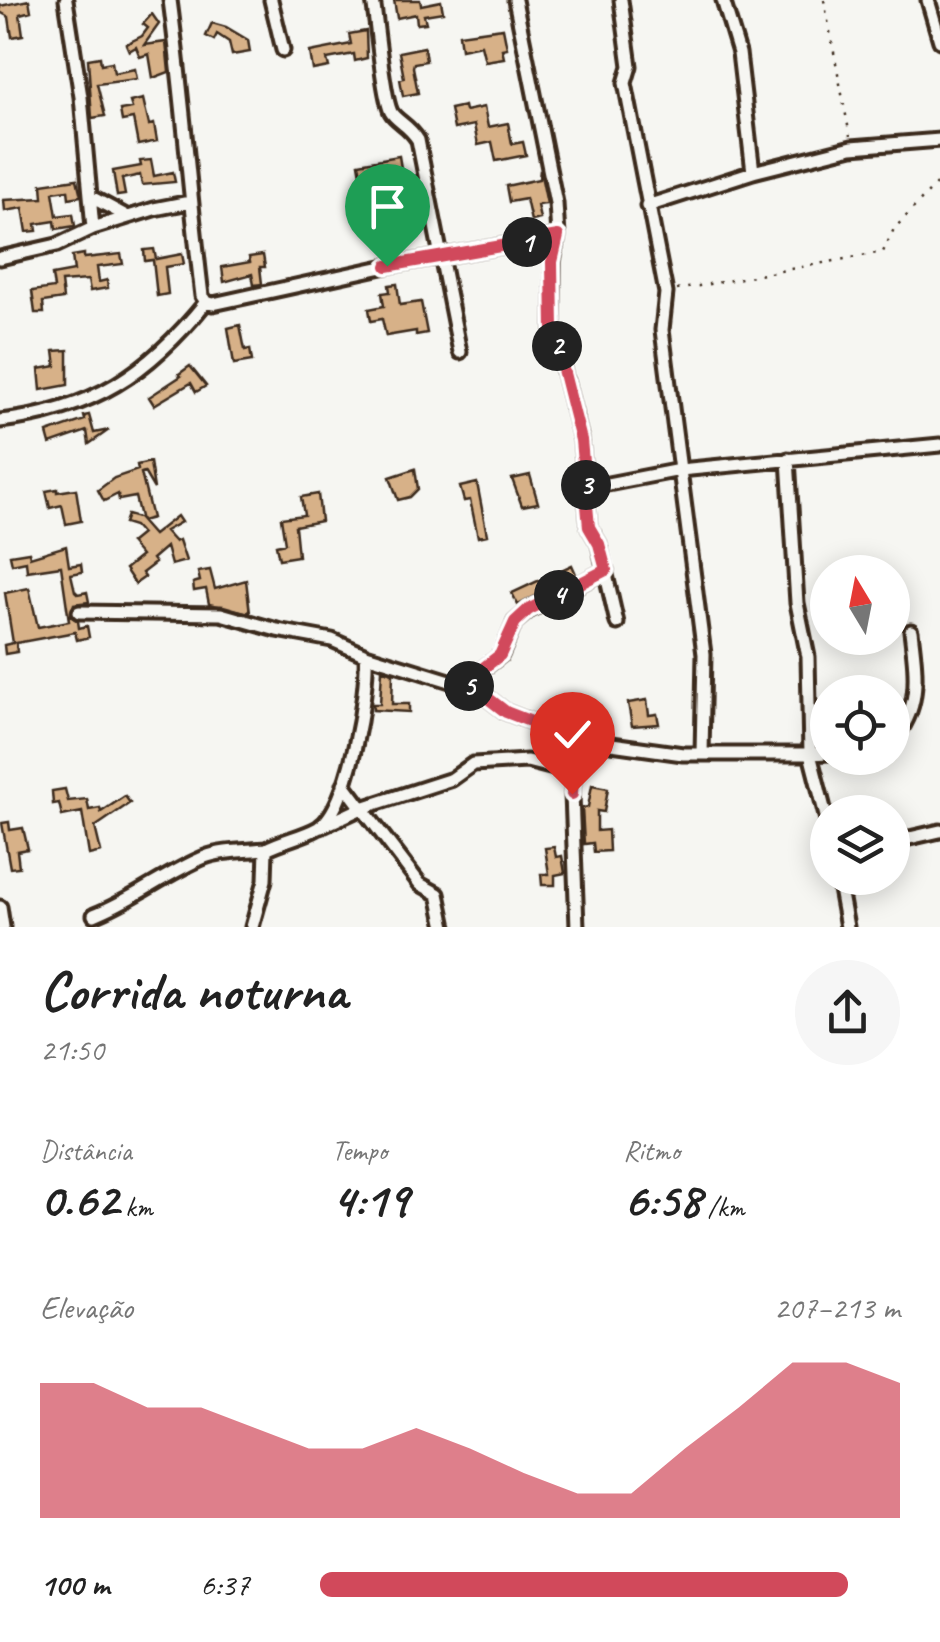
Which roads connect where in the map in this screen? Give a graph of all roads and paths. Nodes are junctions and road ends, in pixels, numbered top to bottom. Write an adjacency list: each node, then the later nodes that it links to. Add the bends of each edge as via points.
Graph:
1 (66, 0): 16 (street)
2 (170, 0): 17 (street)
3 (270, 0): 11 (street)
4 (373, 0): 22 (street, via 387,98 392,114 418,140)
5 (515, 0): 21 (street)
6 (620, 0): 18 (street, via 630,66 625,83)
7 (722, 0): 14 (street, via 739,53)
8 (824, 0): 13 (path)
9 (928, 0): 10 (street)
10 (940, 41)
11 (283, 50)
12 (940, 140): 13 (street)
13 (852, 147): 14 (street)
14 (753, 172): 18 (street)
15 (940, 180): 24 (path, via 894,229 883,252)
16 (91, 197): 19 (street); 20 (street)
17 (190, 202): 19 (street); 25 (street)
18 (647, 206): 24 (street)
19 (128, 217): 20 (street)
20 (94, 228): 23 (street)
21 (558, 236): 22 (street); 31 (street, via 553,330)
22 (442, 257): 25 (street); 26 (street)
23 (0, 258)
24 (666, 294): 30 (street, via 662,330)
25 (206, 302): 27 (street, via 122,384 28,418)
26 (460, 352)
27 (0, 421)
28 (940, 445): 29 (street)
29 (788, 459): 30 (street); 41 (street, via 797,603 808,657)
30 (680, 470): 31 (street); 40 (street, via 704,654)
31 (586, 488): 32 (street, via 589,527)
32 (606, 570): 34 (street); 37 (street, via 528,610 500,655)
33 (79, 612): 36 (street, via 222,614 332,640)
34 (617, 622)
35 (911, 632): 38 (street, via 916,703)
36 (366, 655): 37 (street); 43 (street, via 363,714)
37 (463, 684): 39 (street, via 506,712)
38 (910, 712)
39 (576, 739): 40 (street); 42 (street)
40 (702, 754): 41 (street)
41 (810, 754)
42 (574, 773): 44 (street, via 527,761 473,764 452,779); 55 (street)
43 (344, 784): 44 (street); 45 (street)
44 (362, 808): 45 (street); 54 (street, via 420,884 438,894)
45 (321, 827): 48 (street)
46 (940, 831): 47 (street)
47 (910, 838)
48 (266, 849): 51 (street, via 208,855); 53 (street)
49 (841, 895): 56 (street)
50 (0, 908): 52 (street)
51 (94, 916)
52 (3, 927)
53 (252, 927)
54 (446, 927)
55 (577, 927)
56 (847, 927)

